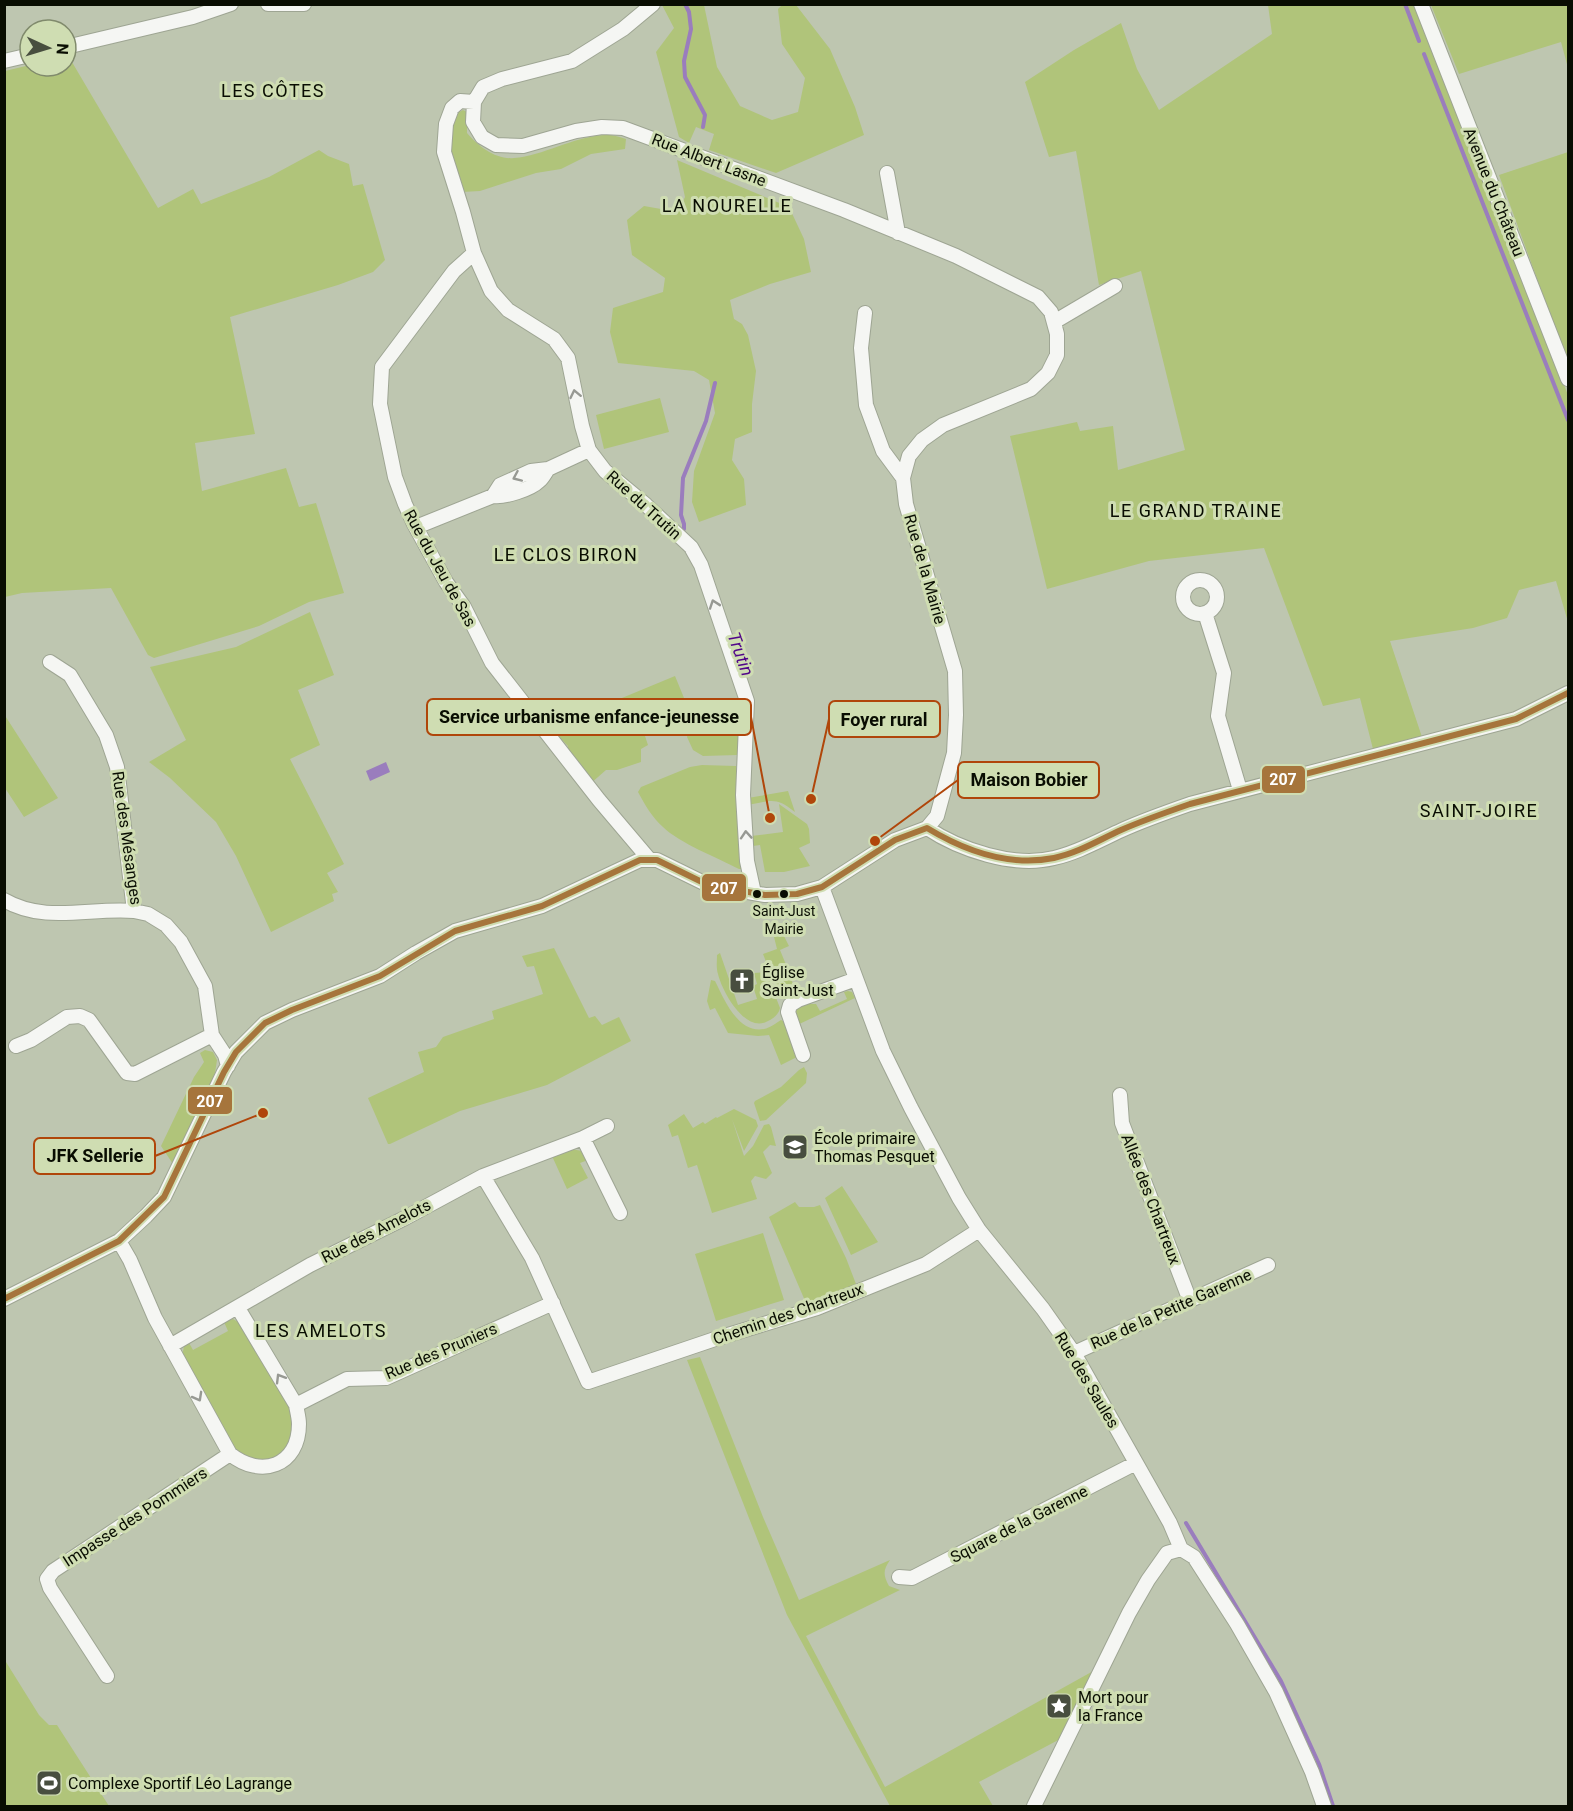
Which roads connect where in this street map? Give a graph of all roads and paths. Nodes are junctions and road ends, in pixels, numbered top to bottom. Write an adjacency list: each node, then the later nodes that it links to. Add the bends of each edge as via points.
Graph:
1 (231, 4): 6 (street)
2 (268, 4): 3 (street)
3 (304, 4)
4 (653, 4): 7 (street, via 623,30 572,62 502,79 483,87)
5 (1421, 4): 14 (street, Avenue du Château)
6 (78, 44)
7 (474, 102): 9 (street, Rue Albert Lasne, via 473,122 482,137 496,145 523,146 576,131 623,128); 10 (street, Rue du Trutin, via 460,101 452,108 446,124 444,152)
8 (887, 173): 9 (street)
9 (898, 232): 13 (street, Rue Albert Lasne, via 1038,297)
10 (474, 253): 15 (street, Rue du Trutin, one-way to 10, via 568,358 554,339 508,310 491,291); 17 (street, Rue du Jeu de Sas, via 454,271 382,367 380,404 395,477)
11 (1115, 286): 13 (street)
12 (865, 313): 16 (street, Rue de la Mairie, via 861,348 866,405 883,451)
13 (1054, 322): 16 (street, Rue Albert Lasne, via 1056,355 1048,373 1031,388 943,425 922,440 909,456)
14 (1569, 379)
15 (589, 450): 17 (street, via 548,469 538,483 509,495 493,496); 25 (street, Rue du Trutin, one-way to 15, via 747,861 743,795 747,701 701,566 691,547 605,471)
16 (903, 478): 22 (street, Rue de la Mairie, via 906,504 955,671 954,753 937,816)
17 (416, 527): 23 (street, Rue du Jeu de Sas, via 492,663)
18 (1205, 613): 21 (street, via 1224,673 1218,716)
19 (50, 662): 27 (street, Rue des Mésanges, via 70,675 106,735 115,760)
20 (1569, 693): 21 (street, via 1516,719)
21 (1240, 790): 22 (street, via 1142,821 1053,859 1016,861 989,855 942,838)
22 (927, 828): 24 (street, via 895,840)
23 (650, 859): 25 (street, via 706,884); 30 (street, via 640,860 542,906 455,931 380,976 265,1023)
24 (822, 887): 25 (street, via 797,894); 28 (street, Rue des Saules)
25 (754, 893)
26 (4, 900): 27 (street, via 35,912 57,914)
27 (134, 911): 29 (street, Rue des Mésanges, via 166,925 181,942 205,986)
28 (856, 979): 32 (street, via 790,1005 788,1012); 39 (street, Rue des Saules, via 883,1052)
29 (214, 1038): 30 (street, via 232,1042); 31 (street, via 135,1074 127,1073 89,1020 80,1016 67,1017); 33 (street, Rue des Mésanges)
30 (249, 1038): 33 (street)
31 (16, 1046)
32 (803, 1055)
33 (228, 1066): 40 (street, via 164,1197)
34 (1120, 1095): 43 (street, Allée des Chartreux, via 1122,1123)
35 (607, 1126): 36 (street, Rue des Amelots)
36 (583, 1138): 37 (street, Rue des Amelots); 38 (street)
37 (483, 1176): 44 (street, via 532,1258); 45 (street, Rue des Amelots, via 310,1265)
38 (620, 1213)
39 (979, 1230): 44 (street, Chemin des Chartreux, via 926,1264 817,1308 588,1382); 47 (street, Rue des Saules)
40 (119, 1241): 42 (street); 46 (street)
41 (1268, 1264): 43 (street, Rue de la Petite Garenne)
42 (5, 1298)
43 (1190, 1301): 47 (street, Rue de la Petite Garenne)
44 (553, 1303): 48 (street, Rue des Pruniers, via 386,1378 347,1379)
45 (238, 1308): 46 (street, Rue des Amelots); 48 (street, one-way to 45)
46 (170, 1346): 49 (street, one-way to 49)
47 (1074, 1353): 50 (street, Rue des Saules)
48 (296, 1405): 49 (street, via 298,1436 293,1451 281,1462 255,1467)
49 (230, 1454): 53 (street, Impasse des Pommiers, via 53,1571 47,1579)
50 (1136, 1463): 51 (street, Rue des Saules); 52 (street, Square de la Garenne, via 912,1578)
51 (1181, 1549): 54 (street, via 1167,1553 1129,1613); 55 (street, Rue des Saules, via 1194,1557 1276,1692)
52 (899, 1577)
53 (107, 1676)
54 (1034, 1806)
55 (1324, 1806)

